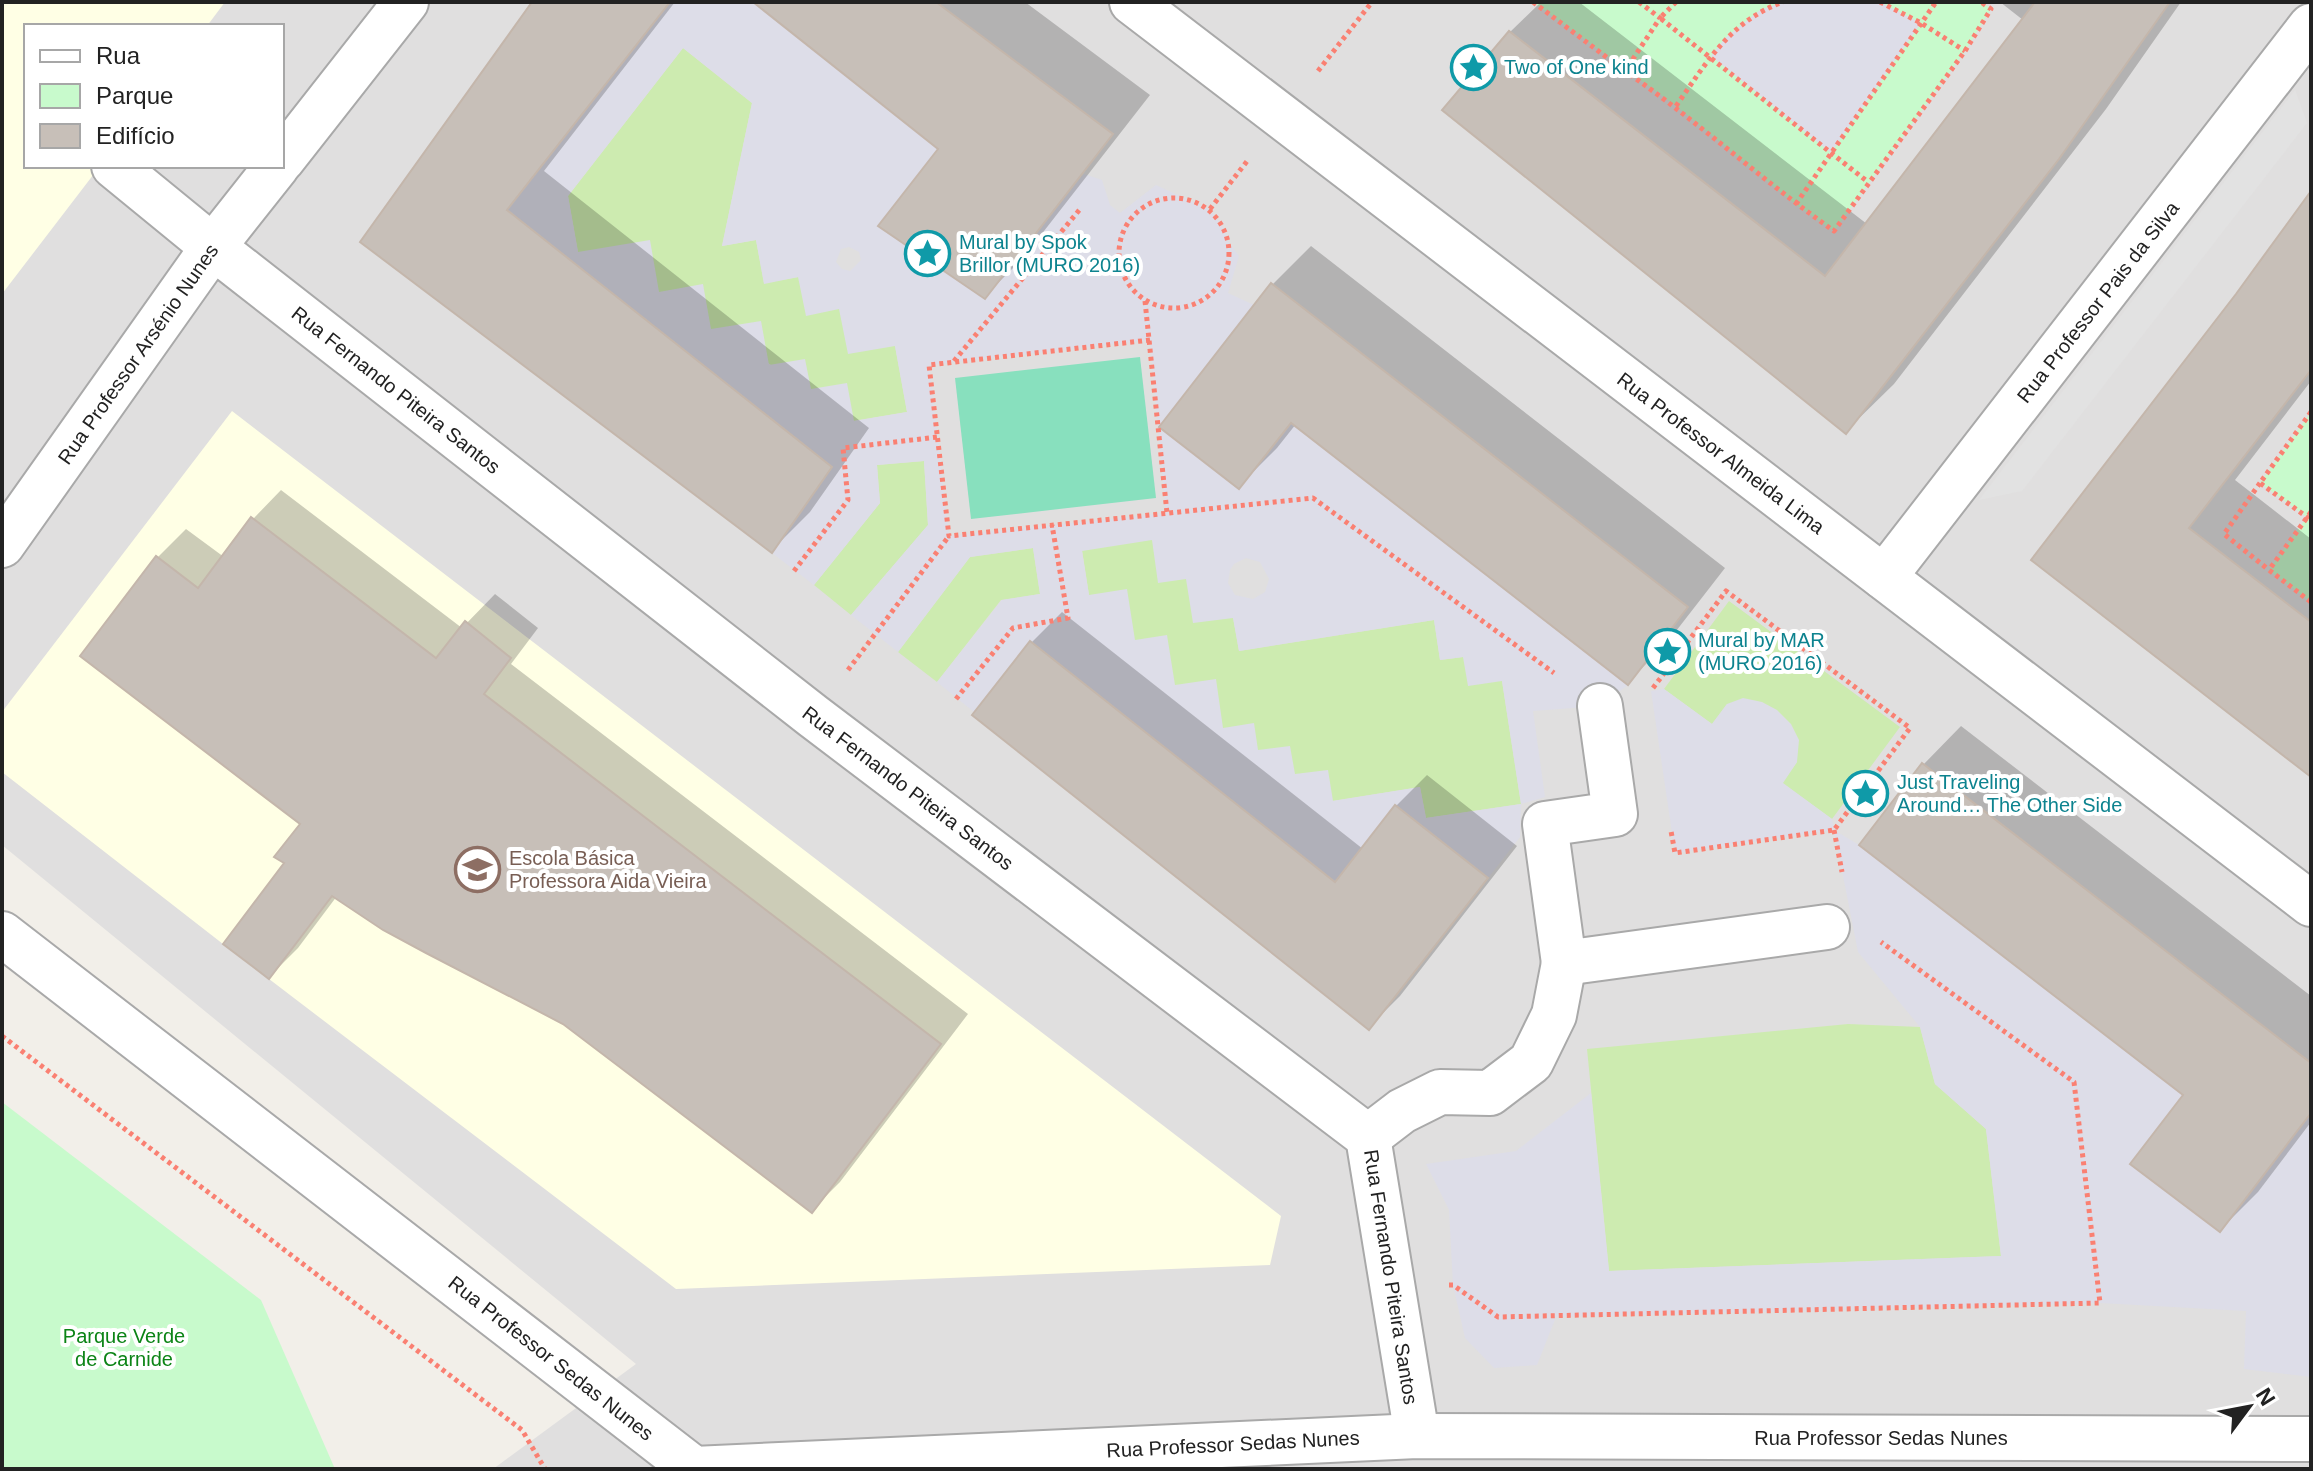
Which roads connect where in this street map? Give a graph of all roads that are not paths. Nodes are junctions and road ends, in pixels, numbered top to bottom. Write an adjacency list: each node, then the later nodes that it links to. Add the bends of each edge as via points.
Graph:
1 (406, 2): 4 (street)
2 (1132, 2): 9 (street, Rua Professor Almeida Lima)
3 (2311, 26): 9 (street, Rua Professor Pais da Silva)
4 (284, 157)
5 (116, 168): 7 (street, Rua Fernando Piteira Santos)
6 (275, 168): 7 (street, Rua Professor Arsénio Nunes)
7 (213, 247): 8 (street, Rua Professor Arsénio Nunes); 15 (street, Rua Fernando Piteira Santos, via 813,716)
8 (2, 545)
9 (1884, 577): 11 (street, Rua Professor Almeida Lima)
10 (1600, 706): 14 (street, via 1615,814 1545,824)
11 (2311, 904)
12 (1827, 927): 14 (street)
13 (2, 934): 16 (street, Rua Professor Sedas Nunes, via 694,1469)
14 (1564, 963): 15 (street, via 1554,1015 1531,1062 1490,1093 1440,1092 1402,1111)
15 (1368, 1137): 16 (street, Rua Fernando Piteira Santos)
16 (1417, 1436): 17 (street, Rua Professor Sedas Nunes)
17 (2311, 1439)

